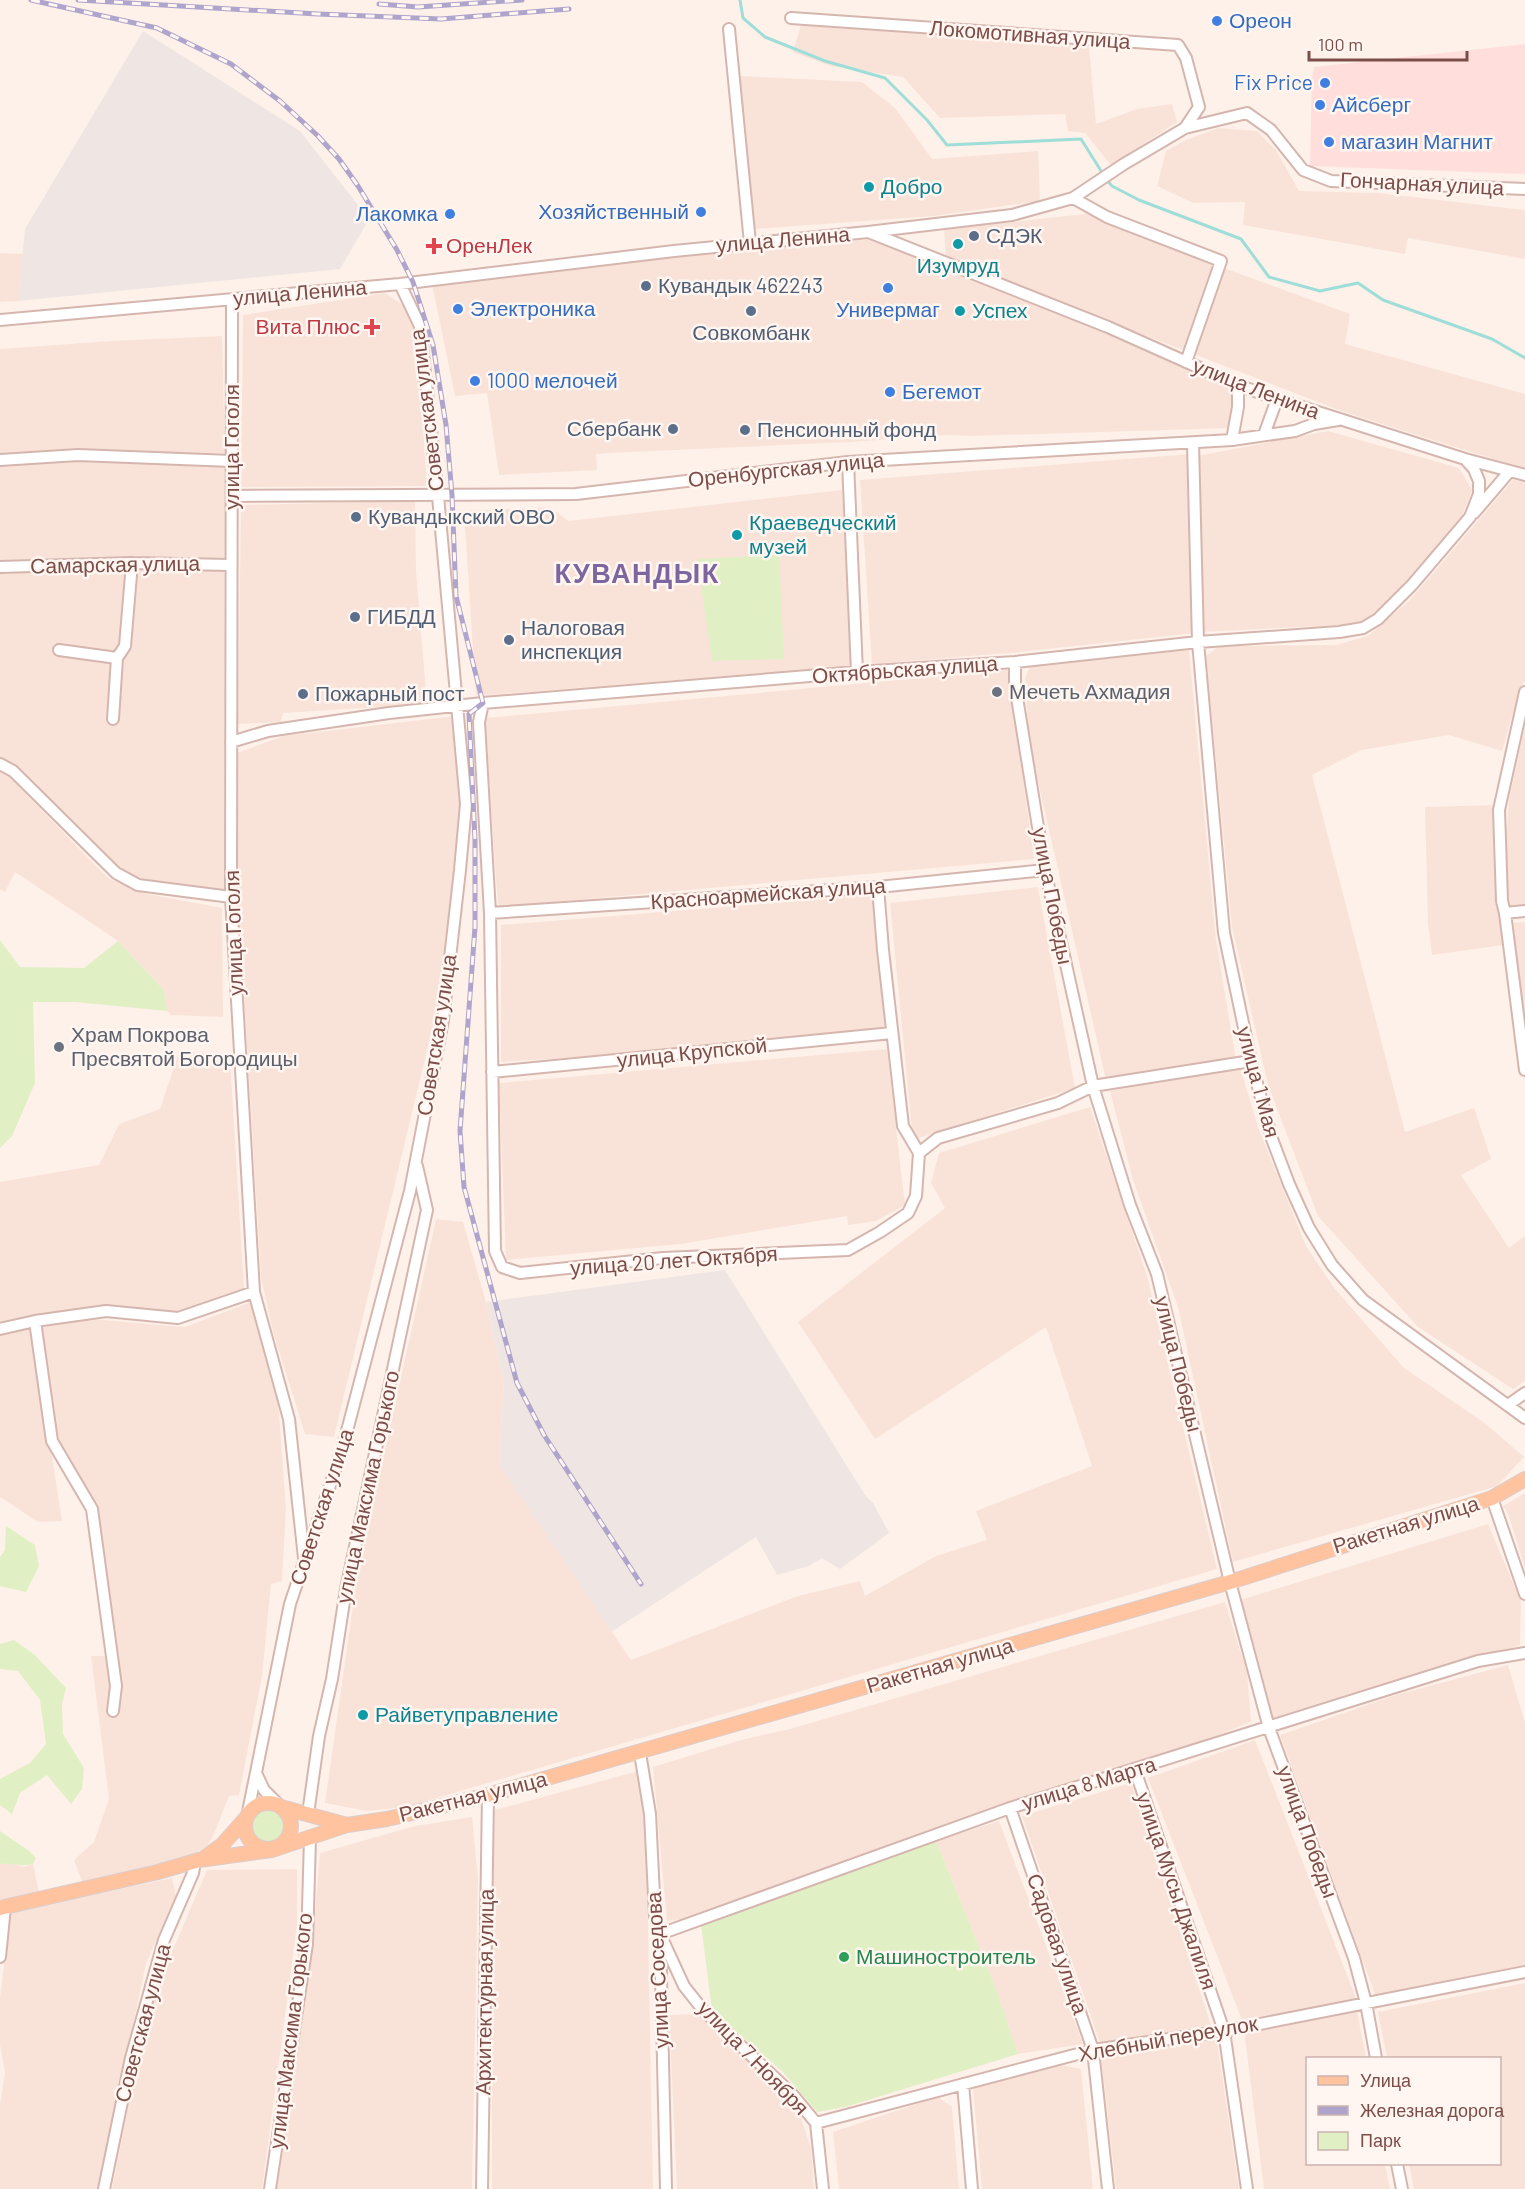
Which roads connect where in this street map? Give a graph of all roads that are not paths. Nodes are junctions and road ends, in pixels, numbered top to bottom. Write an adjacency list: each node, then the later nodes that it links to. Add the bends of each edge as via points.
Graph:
1 (792, 18): 3 (street, Локомотивная улица, via 1178,45 1186,57 1199,107)
2 (729, 29): 7 (street)
3 (1185, 128): 4 (street, Гончарная улица, via 1247,113 1271,130 1304,170 1332,181); 5 (street, Гончарная улица)
4 (1525, 189)
5 (1072, 198): 6 (street, Гончарная улица, via 1012,215); 11 (street, via 1107,217 1221,261)
6 (868, 232): 7 (street, улица Ленина); 11 (street, улица Ленина)
7 (750, 243): 8 (street, улица Ленина)
8 (400, 284): 9 (street, улица Ленина); 25 (street, Советская улица, via 420,326)
9 (232, 299): 10 (street, улица Ленина); 20 (street, улица Гоголя)
10 (0, 320)
11 (1186, 362): 12 (street, улица Ленина)
12 (1238, 385): 13 (street, улица Ленина); 16 (street)
13 (1277, 399): 14 (street, улица Ленина); 15 (street)
14 (1338, 420): 15 (street, Оренбургская улица); 18 (street, улица Ленина)
15 (1264, 435): 16 (street, Оренбургская улица)
16 (1232, 440): 17 (street, Оренбургская улица)
17 (1193, 443): 21 (street, Оренбургская улица); 30 (street, улица 1 Мая)
18 (1465, 459): 22 (street, улица Ленина); 26 (street, Октябрьская улица, via 1479,481 1479,494)
19 (0, 460): 20 (street, via 78,455)
20 (232, 461): 24 (street, улица Гоголя)
21 (848, 462): 25 (street, Оренбургская улица, via 576,494); 34 (street)
22 (1509, 472): 23 (street, улица Ленина); 26 (street)
23 (1525, 475)
24 (232, 496): 25 (street, Оренбургская улица); 28 (street, улица Гоголя)
25 (438, 496): 37 (street, Советская улица)
26 (1470, 518): 30 (street, Октябрьская улица, via 1412,585 1378,619 1363,628)
27 (132, 563): 28 (street, Самарская улица); 29 (street, Самарская улица); 32 (street, via 125,646)
28 (230, 565): 39 (street, улица Гоголя)
29 (0, 567)
30 (1198, 642): 33 (street, Октябрьская улица); 48 (street, улица 1 Мая, via 1224,933)
31 (59, 650): 32 (street)
32 (117, 658): 38 (street)
33 (1015, 662): 34 (street, Октябрьская улица); 41 (street, улица Победы, via 1015,685)
34 (857, 672): 36 (street, Октябрьская улица)
35 (1525, 692): 46 (street, via 1499,810)
36 (483, 703): 37 (street, Октябрьская улица); 45 (street, via 479,722)
37 (458, 706): 39 (street, Октябрьская улица, via 268,731); 53 (street, Советская улица, via 466,804 460,870 443,1020)
38 (113, 719)
39 (231, 742): 43 (street, улица Гоголя)
40 (0, 764): 43 (street, via 13,771 116,873 138,885)
41 (1045, 870): 42 (street, Красноармейская улица); 51 (street, улица Победы)
42 (878, 887): 45 (street, Красноармейская улица); 47 (street)
43 (231, 897): 54 (street, улица Гоголя)
44 (1525, 911): 46 (street)
45 (490, 913): 50 (street)
46 (1505, 913): 49 (street)
47 (892, 1033): 50 (street, улица Крупской); 52 (street, via 903,1126)
48 (1251, 1061): 51 (street); 58 (street, улица 1 Мая, via 1289,1184 1332,1265 1363,1300)
49 (1525, 1070)
50 (492, 1072): 52 (street, улица 20 лет Октября, via 495,1251 502,1267 520,1272 663,1258 848,1250 908,1213 916,1196)
51 (1093, 1086): 52 (street, via 1058,1103 938,1138); 63 (street, улица Победы, via 1156,1274)
52 (919, 1153)
53 (416, 1163): 62 (street, Советская улица, via 342,1450); 74 (street, улица Максима Горького, via 427,1210 346,1589)
54 (254, 1292): 55 (street, via 178,1318 106,1311); 62 (street, улица Гоголя, via 289,1419)
55 (35, 1321): 56 (street); 66 (street, via 52,1441 92,1509 116,1686)
56 (0, 1329)
57 (1525, 1393): 58 (street)
58 (1508, 1406): 59 (street, улица 1 Мая)
59 (1525, 1419)
60 (1525, 1479): 61 (main road, Ракетная улица)
61 (1492, 1498): 63 (main road, Ракетная улица); 64 (street)
62 (304, 1562): 70 (street, Советская улица, via 290,1604)
63 (1230, 1581): 67 (street, улица Победы); 68 (main road, Ракетная улица)
64 (1525, 1594)
65 (1525, 1653): 67 (street, улица 8 Марта, via 1478,1661)
66 (113, 1711)
67 (1269, 1728): 69 (street, улица 8 Марта); 84 (street, улица Победы, via 1354,1958)
68 (640, 1753): 71 (main road, Ракетная улица); 81 (street, улица Соседова, via 650,1814 655,1916)
69 (1135, 1770): 73 (street, улица 8 Марта); 85 (street, улица Мусы Джалиля)
70 (256, 1773): 72 (street, via 264,1790); 75 (street, Советская улица)
71 (488, 1795): 76 (main road, Ракетная улица); 93 (street, Архитектурная улица)
72 (281, 1807): 74 (main road, Ракетная улица); 75 (main road, via 263,1803); 78 (main road, via 291,1826 288,1838)
73 (1010, 1808): 81 (street, улица 8 Марта); 86 (street, Садовая улица)
74 (309, 1814): 76 (main road, Ракетная улица)
75 (246, 1817): 78 (main road, via 246,1835 253,1844); 79 (main road, via 222,1845)
76 (347, 1825): 77 (main road, Ракетная улица)
77 (310, 1838): 78 (main road, Ракетная улица); 92 (street, улица Максима Горького, via 307,1944)
78 (272, 1850): 79 (main road, Ракетная улица)
79 (197, 1861): 80 (main road); 91 (street, Советская улица, via 164,1940 131,2058)
80 (2, 1907): 82 (street)
81 (660, 1934): 89 (street, улица 7 Ноября, via 684,1986 703,2010 792,2094); 94 (street, улица Соседова)
82 (0, 1957)
83 (1525, 1972): 84 (street, Хлебный переулок)
84 (1366, 2003): 85 (street, Хлебный переулок); 87 (street, улица Победы)
85 (1224, 2031): 86 (street, Хлебный переулок); 98 (street, улица Мусы Джалиля)
86 (1093, 2050): 88 (street, Хлебный переулок); 97 (street, Садовая улица)
87 (1376, 2057)
88 (963, 2084): 89 (street, Хлебный переулок); 96 (street)
89 (816, 2123): 95 (street, улица 7 Ноября)
90 (1397, 2165): 99 (street)
91 (104, 2189)
92 (270, 2189)
93 (482, 2189)
94 (666, 2189)
95 (823, 2189)
96 (972, 2189)
97 (1108, 2189)
98 (1247, 2189)
99 (1402, 2189)

